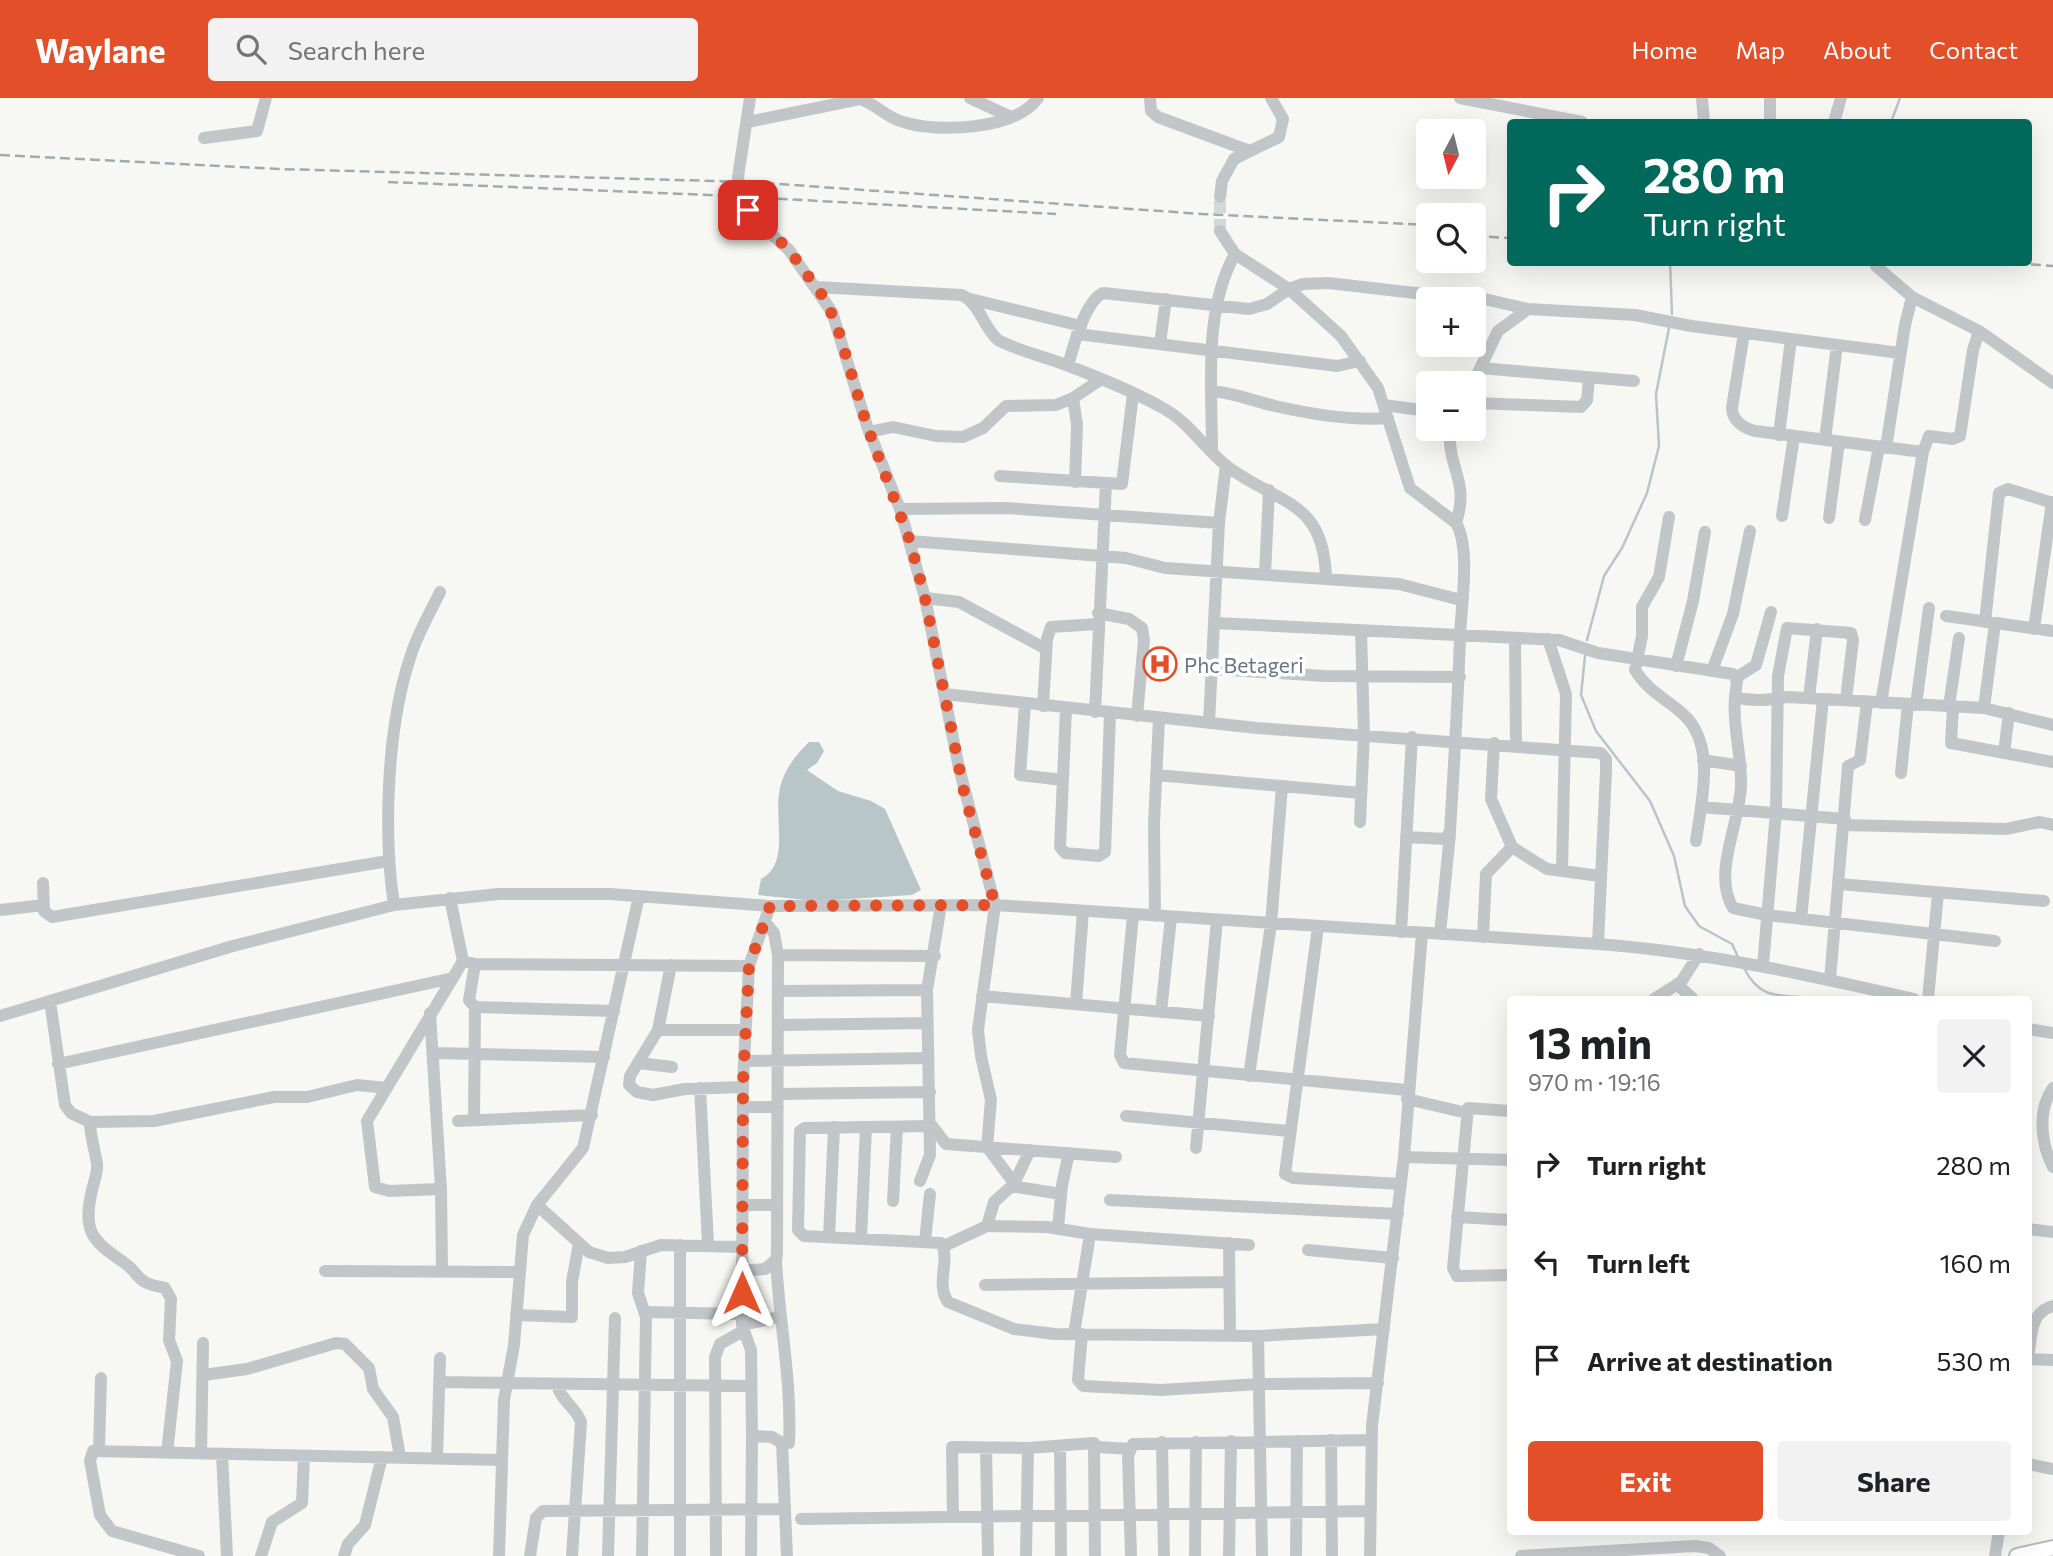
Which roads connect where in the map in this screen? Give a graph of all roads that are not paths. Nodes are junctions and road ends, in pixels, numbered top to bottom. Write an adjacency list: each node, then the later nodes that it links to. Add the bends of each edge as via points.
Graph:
1 (266, 98): 21 (street, via 257,131)
2 (750, 98): 20 (street)
3 (891, 98): 14 (street)
4 (971, 98): 15 (street)
5 (1038, 98): 15 (street)
6 (1150, 98): 22 (street, via 1151,111 1157,117)
7 (1270, 98): 22 (street, via 1283,119 1283,129 1273,143)
8 (1460, 98): 13 (street)
9 (1702, 98): 17 (street)
10 (1770, 98): 18 (street)
11 (1841, 98): 19 (street)
12 (849, 99): 14 (street); 20 (street)
13 (1476, 100): 16 (street)
14 (877, 106): 15 (street, via 901,122 954,128)
15 (1011, 117)
16 (1567, 119)
17 (1704, 119)
18 (1769, 119)
19 (1835, 119)
20 (748, 122): 23 (street)
21 (204, 138)
22 (1247, 150): 24 (street, via 1227,170)
23 (738, 177)
24 (1220, 197)
25 (744, 201): 29 (street)
26 (1220, 231): 27 (street)
27 (1235, 254): 30 (street); 34 (street)
28 (1877, 266): 31 (street)
29 (816, 287): 32 (street); 58 (street, via 837,326)
30 (1289, 289): 34 (street, via 1258,308); 35 (street, via 1311,283 1463,294); 44 (street, via 1333,327)
31 (1912, 297): 37 (street); 43 (street)
32 (970, 299): 36 (street); 45 (street, via 998,340)
33 (1166, 299): 34 (street); 36 (street, via 1103,293 1094,300); 40 (street)
34 (1218, 304): 42 (street)
35 (1528, 309): 38 (street, via 1589,309); 46 (street, via 1498,331)
36 (1079, 330): 40 (street); 45 (street)
37 (1979, 331): 51 (street); 66 (street, via 1960,436 1929,436)
38 (1744, 332): 39 (street); 59 (street, via 1732,413 1749,430)
39 (1791, 339): 41 (street); 59 (street)
40 (1160, 344): 42 (street)
41 (1837, 345): 43 (street); 61 (street)
42 (1212, 352): 44 (street, via 1337,366); 52 (street)
43 (1900, 353): 64 (street)
44 (1360, 360): 57 (street, via 1378,388)
45 (1068, 366): 49 (street)
46 (1480, 368): 47 (street); 48 (street)
47 (1478, 371)
48 (1589, 378): 50 (street); 55 (street, via 1587,400 1581,407)
49 (1101, 380): 53 (street); 54 (street)
50 (1634, 381)
51 (2053, 383)
52 (1212, 391): 57 (street, via 1366,419); 65 (street)
53 (1133, 394): 65 (street, via 1181,419); 70 (street, via 1124,480 1119,485)
54 (1073, 398): 58 (street, via 1056,405 1006,407 983,428 963,437 893,427); 69 (street)
55 (1486, 403)
56 (1416, 411): 57 (street)
57 (1386, 412): 80 (street, via 1410,488)
58 (869, 432): 73 (street)
59 (1779, 435): 60 (street)
60 (1794, 436): 61 (street); 75 (street)
61 (1825, 440): 63 (street)
62 (1450, 441): 80 (street, via 1462,488)
63 (1839, 442): 64 (street); 77 (street)
64 (1882, 448): 66 (street); 78 (street)
65 (1212, 449): 67 (street)
66 (1923, 452): 119 (street)
67 (1226, 465): 71 (street); 79 (street)
68 (1000, 476): 69 (street)
69 (1075, 482): 70 (street)
70 (1106, 484): 74 (street)
71 (1269, 490): 86 (street); 87 (street, via 1291,501 1321,536)
72 (2052, 502): 95 (street, via 2008,489 1999,493); 98 (street)
73 (900, 509): 74 (street, via 982,507); 83 (street)
74 (1103, 514): 79 (street); 84 (street)
75 (1782, 516)
76 (1669, 517): 106 (street, via 1659,577 1642,607)
77 (1829, 517)
78 (1865, 520)
79 (1219, 523): 85 (street)
80 (1456, 523): 90 (street, via 1462,539)
81 (1750, 531): 109 (street, via 1733,614)
82 (1705, 532): 107 (street)
83 (910, 541): 84 (street); 89 (street)
84 (1100, 556): 85 (street, via 1165,568); 94 (street)
85 (1216, 571): 86 (street); 96 (street)
86 (1265, 574): 87 (street)
87 (1326, 578): 90 (street, via 1419,587)
88 (440, 592): 159 (street, via 405,676 392,754)
89 (925, 598): 105 (street, via 959,602); 113 (street)
90 (1461, 600): 101 (street)
91 (1929, 608): 121 (street)
92 (1771, 612): 112 (street, via 1756,665)
93 (1946, 616): 95 (street)
94 (1098, 618): 105 (street, via 1051,627); 126 (street); 129 (street, via 1129,619 1142,628)
95 (1990, 622): 98 (street); 124 (street)
96 (1216, 623): 99 (street); 108 (street)
97 (1817, 629): 115 (street, via 1792,627 1785,631); 116 (street); 117 (street, via 1847,631 1853,636)
98 (2034, 629): 100 (street)
99 (1362, 631): 101 (street); 110 (street)
100 (2053, 631)
101 (1460, 636): 102 (street); 111 (street)
102 (1514, 638): 104 (street); 137 (street)
103 (1959, 638): 123 (street)
104 (1548, 639): 106 (street); 138 (street, via 1566,694)
105 (1046, 649): 122 (street)
106 (1637, 660): 107 (street); 140 (street, via 1637,674 1692,723)
107 (1676, 666): 109 (street)
108 (1212, 669): 110 (street); 131 (street)
109 (1712, 671): 112 (street)
110 (1363, 674): 111 (street); 133 (street)
111 (1460, 677): 135 (street)
112 (1737, 677): 114 (street)
113 (944, 694): 120 (street); 171 (street)
114 (1735, 697): 115 (street); 142 (street)
115 (1779, 698): 116 (street); 150 (street)
116 (1816, 699): 117 (street); 151 (street)
117 (1846, 701): 118 (street)
118 (1867, 702): 119 (street); 152 (street, via 1860,760 1847,766)
119 (1881, 703): 121 (street)
120 (1025, 704): 122 (street); 145 (street, via 1020,775)
121 (1912, 705): 123 (street); 143 (street)
122 (1043, 706): 125 (street)
123 (1951, 706): 124 (street); 139 (street, via 1951,743)
124 (1984, 708): 127 (street)
125 (1066, 709): 126 (street); 145 (street)
126 (1095, 712): 128 (street)
127 (2009, 713): 132 (street); 139 (street)
128 (1110, 714): 129 (street); 145 (street, via 1102,855 1062,851)
129 (1138, 716): 130 (street)
130 (1159, 718): 131 (street); 144 (street)
131 (1209, 723): 133 (street)
132 (2053, 725)
133 (1364, 734): 134 (street); 147 (street)
134 (1412, 737): 135 (street); 156 (street)
135 (1456, 740): 136 (street); 155 (street)
136 (1493, 743): 137 (street); 158 (street, via 1491,799)
137 (1516, 745): 138 (street)
138 (1567, 749): 160 (street); 161 (street, via 1601,753 1606,759)
139 (2004, 753): 141 (street)
140 (1703, 760): 142 (street); 148 (street)
141 (2053, 762)
142 (1741, 766): 149 (street)
143 (1902, 772)
144 (1156, 775): 146 (street); 177 (street)
145 (1063, 780)
146 (1282, 786): 147 (street); 183 (street)
147 (1361, 793): 153 (street)
148 (1701, 807): 149 (street); 157 (street)
149 (1739, 810): 150 (street); 176 (street, via 1725,889 1733,908)
150 (1776, 812): 151 (street); 176 (street)
151 (1810, 816): 152 (street); 179 (street)
152 (1844, 819): 154 (street, via 1846,825 2006,829 2040,822); 163 (street)
153 (1360, 822)
154 (2053, 825)
155 (1450, 831): 156 (street, via 1446,839); 187 (street)
156 (1406, 837): 185 (street)
157 (1696, 841)
158 (1512, 847): 160 (street, via 1542,868); 189 (street, via 1486,874)
159 (388, 861): 168 (street, via 57,916 46,915); 169 (street)
160 (1562, 871): 161 (street)
161 (1600, 876): 191 (street)
162 (43, 883): 168 (street)
163 (1839, 884): 164 (street); 182 (street)
164 (1938, 893): 167 (street); 188 (street)
165 (639, 896): 166 (street); 172 (street); 196 (street)
166 (450, 898): 169 (street); 195 (street)
167 (2043, 901)
168 (44, 905): 173 (street)
169 (394, 905): 210 (street)
170 (941, 905): 171 (street); 172 (street); 194 (street)
171 (995, 905): 174 (street); 205 (street)
172 (770, 906): 181 (street)
173 (0, 910)
174 (1083, 911): 175 (street); 211 (street)
175 (1133, 915): 177 (street); 213 (street)
176 (1767, 915): 179 (street); 197 (street)
177 (1155, 916): 178 (street)
178 (1171, 917): 180 (street); 215 (street)
179 (1801, 919): 182 (street)
180 (1217, 920): 183 (street); 218 (street)
181 (765, 922): 193 (street, via 774,933); 199 (street)
182 (1835, 923): 188 (street); 201 (street)
183 (1271, 924): 184 (street); 235 (street)
184 (1318, 927): 185 (street); 236 (street)
185 (1401, 932): 186 (street)
186 (1422, 933): 187 (street); 242 (street)
187 (1440, 934): 189 (street)
188 (1934, 934): 190 (street); 209 (street)
189 (1483, 937): 191 (street)
190 (1995, 941)
191 (1598, 944): 192 (street)
192 (1699, 954): 197 (street); 202 (street)
193 (778, 955): 194 (street); 204 (street)
194 (935, 956): 203 (street)
195 (469, 962): 196 (street); 200 (street); 212 (street, via 469,1000)
196 (624, 964): 198 (street); 214 (street)
197 (1757, 964): 201 (street)
198 (671, 965): 199 (street); 221 (street)
199 (749, 966): 222 (street)
200 (453, 978): 216 (street); 232 (street)
201 (1830, 980): 208 (street)
202 (1677, 984): 206 (street); 207 (street)
203 (928, 990): 204 (street); 219 (street)
204 (778, 991): 220 (street)
205 (982, 996): 211 (street); 258 (street, via 979,1044 991,1100)
206 (1659, 996)
207 (1690, 996)
208 (1901, 996)
209 (1928, 996)
210 (50, 1000): 217 (street); 232 (street)
211 (1076, 1004): 213 (street)
212 (475, 1007): 214 (street); 226 (street)
213 (1125, 1009): 215 (street); 234 (street, via 1120,1055 1124,1063)
214 (614, 1011): 227 (street)
215 (1161, 1012): 218 (street)
216 (430, 1013): 225 (street); 238 (street)
217 (0, 1016)
218 (1209, 1016): 234 (street)
219 (928, 1023): 220 (street); 228 (street)
220 (778, 1025): 229 (street)
221 (658, 1030): 222 (street); 231 (street)
222 (746, 1030): 230 (street)
223 (2032, 1030): 224 (street)
224 (2053, 1033)
225 (435, 1054): 226 (street); 270 (street)
226 (474, 1054): 227 (street); 249 (street)
227 (604, 1057): 247 (street)
228 (928, 1058): 229 (street); 241 (street)
229 (778, 1060): 230 (street); 243 (street)
230 (744, 1061): 237 (street)
231 (639, 1063): 233 (street); 239 (street, via 628,1081 637,1092)
232 (58, 1065): 251 (street, via 65,1105)
233 (672, 1067)
234 (1205, 1072): 235 (street); 252 (street)
235 (1249, 1076): 236 (street)
236 (1296, 1080): 242 (street); 256 (street)
237 (743, 1087): 239 (street); 244 (street)
238 (387, 1088): 251 (street, via 357,1085 154,1121); 270 (street, via 365,1127 375,1187 389,1191)
239 (700, 1088): 291 (street)
240 (2053, 1088): 266 (street, via 2045,1101 2043,1132)
241 (930, 1092): 243 (street); 257 (street)
242 (1407, 1095): 246 (street); 263 (street)
243 (778, 1101): 244 (street); 277 (street)
244 (743, 1107): 276 (street)
245 (1507, 1111): 246 (street, via 1472,1106)
246 (1467, 1113): 264 (street)
247 (592, 1115): 249 (street); 275 (street, via 583,1149)
248 (1125, 1116): 252 (street)
249 (474, 1120): 250 (street)
250 (458, 1121)
251 (90, 1122): 351 (street, via 97,1164 88,1217 92,1236 141,1282 165,1288 171,1299 169,1340 177,1361)
252 (1199, 1122): 256 (street); 259 (street)
253 (834, 1127): 254 (street); 286 (street); 286 (street, via 800,1131 799,1234)
254 (866, 1127): 255 (street); 287 (street)
255 (897, 1127): 257 (street); 274 (street)
256 (1289, 1130): 269 (street, via 1284,1169 1288,1177)
257 (936, 1133): 258 (street); 267 (street)
258 (987, 1147): 260 (street); 268 (street)
259 (1196, 1148)
260 (1030, 1150): 261 (street); 268 (street)
261 (1069, 1153): 262 (street); 272 (street)
262 (1116, 1157)
263 (1404, 1157): 264 (street); 269 (street)
264 (1461, 1158): 265 (street); 279 (street)
265 (1507, 1160)
266 (2053, 1167)
267 (920, 1181)
268 (1014, 1184): 272 (street); 281 (street, via 994,1202)
269 (1401, 1184): 278 (street)
270 (441, 1189): 300 (street)
271 (930, 1194): 288 (street)
272 (1061, 1194): 282 (street)
273 (1110, 1200): 278 (street)
274 (893, 1201)
275 (537, 1205): 289 (street); 303 (street, via 523,1235)
276 (743, 1205): 277 (street); 295 (street)
277 (777, 1205): 299 (street)
278 (1398, 1213): 298 (street)
279 (1457, 1217): 280 (street); 304 (street, via 1454,1273)
280 (1507, 1220)
281 (987, 1226): 282 (street); 294 (street)
282 (1058, 1228): 285 (street)
283 (2032, 1229): 284 (street)
284 (2053, 1232)
285 (1090, 1234): 290 (street); 306 (street)
286 (830, 1237): 287 (street)
287 (864, 1239): 288 (street)
288 (925, 1241): 294 (street)
289 (579, 1243): 297 (street, via 608,1258); 311 (street, via 572,1317)
290 (1229, 1243): 293 (street); 305 (street)
291 (708, 1244): 292 (street); 295 (street)
292 (680, 1245): 297 (street); 310 (street)
293 (1249, 1245)
294 (944, 1246): 316 (street, via 942,1290 948,1301 1014,1329)
295 (742, 1247): 302 (street)
296 (1308, 1250): 298 (street)
297 (641, 1251): 309 (street, via 638,1293)
298 (1392, 1258): 315 (street)
299 (776, 1260): 302 (street, via 765,1269); 312 (street)
300 (442, 1270): 301 (street); 303 (street)
301 (326, 1271)
302 (742, 1271): 314 (street)
303 (518, 1272): 311 (street)
304 (1507, 1275)
305 (1229, 1282): 306 (street); 318 (street)
306 (1082, 1283): 307 (street); 316 (street)
307 (985, 1285)
308 (2053, 1306): 317 (street, via 2043,1308 2035,1317)
309 (645, 1312): 310 (street); 332 (street)
310 (679, 1312): 314 (street); 333 (street)
311 (516, 1315): 328 (street)
312 (779, 1317): 314 (street); 344 (street, via 786,1358)
313 (615, 1318): 331 (street)
314 (743, 1323): 334 (street, via 716,1350); 335 (street, via 751,1350)
315 (1384, 1329): 319 (street); 327 (street)
316 (1078, 1334): 318 (street); 329 (street, via 1078,1380 1083,1386 1161,1390)
317 (2032, 1335)
318 (1230, 1336): 319 (street)
319 (1258, 1336): 329 (street)
320 (203, 1343): 324 (street)
321 (440, 1358): 326 (street)
322 (2032, 1359): 323 (street)
323 (2053, 1360)
324 (203, 1375): 352 (street); 356 (street, via 228,1373 336,1343 345,1345 369,1368 373,1389 393,1417)
325 (101, 1378): 349 (street)
326 (439, 1382): 328 (street); 357 (street)
327 (1378, 1383): 329 (street); 338 (street)
328 (506, 1384): 330 (street); 358 (street)
329 (1259, 1384): 340 (street)
330 (557, 1385): 331 (street); 365 (street, via 581,1422)
331 (612, 1385): 332 (street); 366 (street)
332 (646, 1385): 333 (street); 367 (street)
333 (682, 1386): 334 (street); 361 (street)
334 (716, 1386): 335 (street); 362 (street)
335 (751, 1386): 336 (street)
336 (752, 1436): 363 (street); 364 (street, via 772,1437 782,1443)
337 (1331, 1440): 338 (street); 341 (street); 370 (street)
338 (1371, 1440): 373 (street)
339 (1231, 1441): 340 (street); 343 (street); 372 (street)
340 (1261, 1441): 341 (street); 368 (street)
341 (1297, 1441): 369 (street)
342 (1162, 1442): 343 (street); 350 (street, via 1137,1443); 374 (street)
343 (1196, 1442): 371 (street)
344 (789, 1443)
345 (1094, 1443): 346 (street); 350 (street); 376 (street)
346 (1060, 1446): 348 (street); 378 (street)
347 (986, 1448): 348 (street); 379 (street); 380 (street, via 952,1447)
348 (1028, 1448): 377 (street)
349 (99, 1449): 351 (street); 385 (street, via 93,1451 90,1461 103,1524 112,1531)
350 (1130, 1449): 375 (street)
351 (167, 1453): 352 (street)
352 (201, 1454): 353 (street)
353 (222, 1454): 354 (street); 386 (street)
354 (304, 1456): 355 (street); 387 (street, via 302,1503 272,1522)
355 (382, 1457): 356 (street); 388 (street, via 365,1525)
356 (400, 1457): 357 (street)
357 (437, 1458): 358 (street)
358 (502, 1460): 389 (street)
359 (2032, 1465): 360 (street)
360 (2053, 1469)
361 (680, 1509): 362 (street); 367 (street); 394 (street)
362 (717, 1509): 363 (street); 395 (street)
363 (751, 1509): 364 (street); 396 (street)
364 (785, 1509): 397 (street)
365 (576, 1510): 366 (street); 390 (street, via 539,1514); 391 (street)
366 (610, 1510): 367 (street); 392 (street)
367 (645, 1510): 393 (street)
368 (1263, 1510): 369 (street); 372 (street); 406 (street)
369 (1296, 1510): 370 (street); 407 (street)
370 (1331, 1510): 373 (street); 408 (street)
371 (1195, 1511): 372 (street); 374 (street); 404 (street)
372 (1230, 1511): 405 (street)
373 (1371, 1511): 409 (street)
374 (1162, 1512): 375 (street); 403 (street)
375 (1130, 1513): 376 (street); 402 (street)
376 (1094, 1514): 378 (street); 401 (street)
377 (1026, 1515): 378 (street); 379 (street); 399 (street)
378 (1060, 1515): 400 (street)
379 (988, 1516): 380 (street); 398 (street)
380 (953, 1517): 381 (street)
381 (802, 1519)
382 (1998, 1535): 412 (street)
383 (2053, 1548): 384 (main road)
384 (2023, 1555)
385 (199, 1556)
386 (227, 1556)
387 (261, 1556)
388 (344, 1556)
389 (499, 1556)
390 (530, 1556)
391 (572, 1556)
392 (608, 1556)
393 (642, 1556)
394 (680, 1556)
395 (716, 1556)
396 (751, 1556)
397 (786, 1556)
398 (988, 1556)
399 (1027, 1556)
400 (1061, 1556)
401 (1095, 1556)
402 (1131, 1556)
403 (1164, 1556)
404 (1195, 1556)
405 (1229, 1556)
406 (1262, 1556)
407 (1296, 1556)
408 (1332, 1556)
409 (1370, 1556)
410 (1521, 1556): 411 (street, via 1695,1546)
411 (1720, 1556)
412 (1995, 1556)

